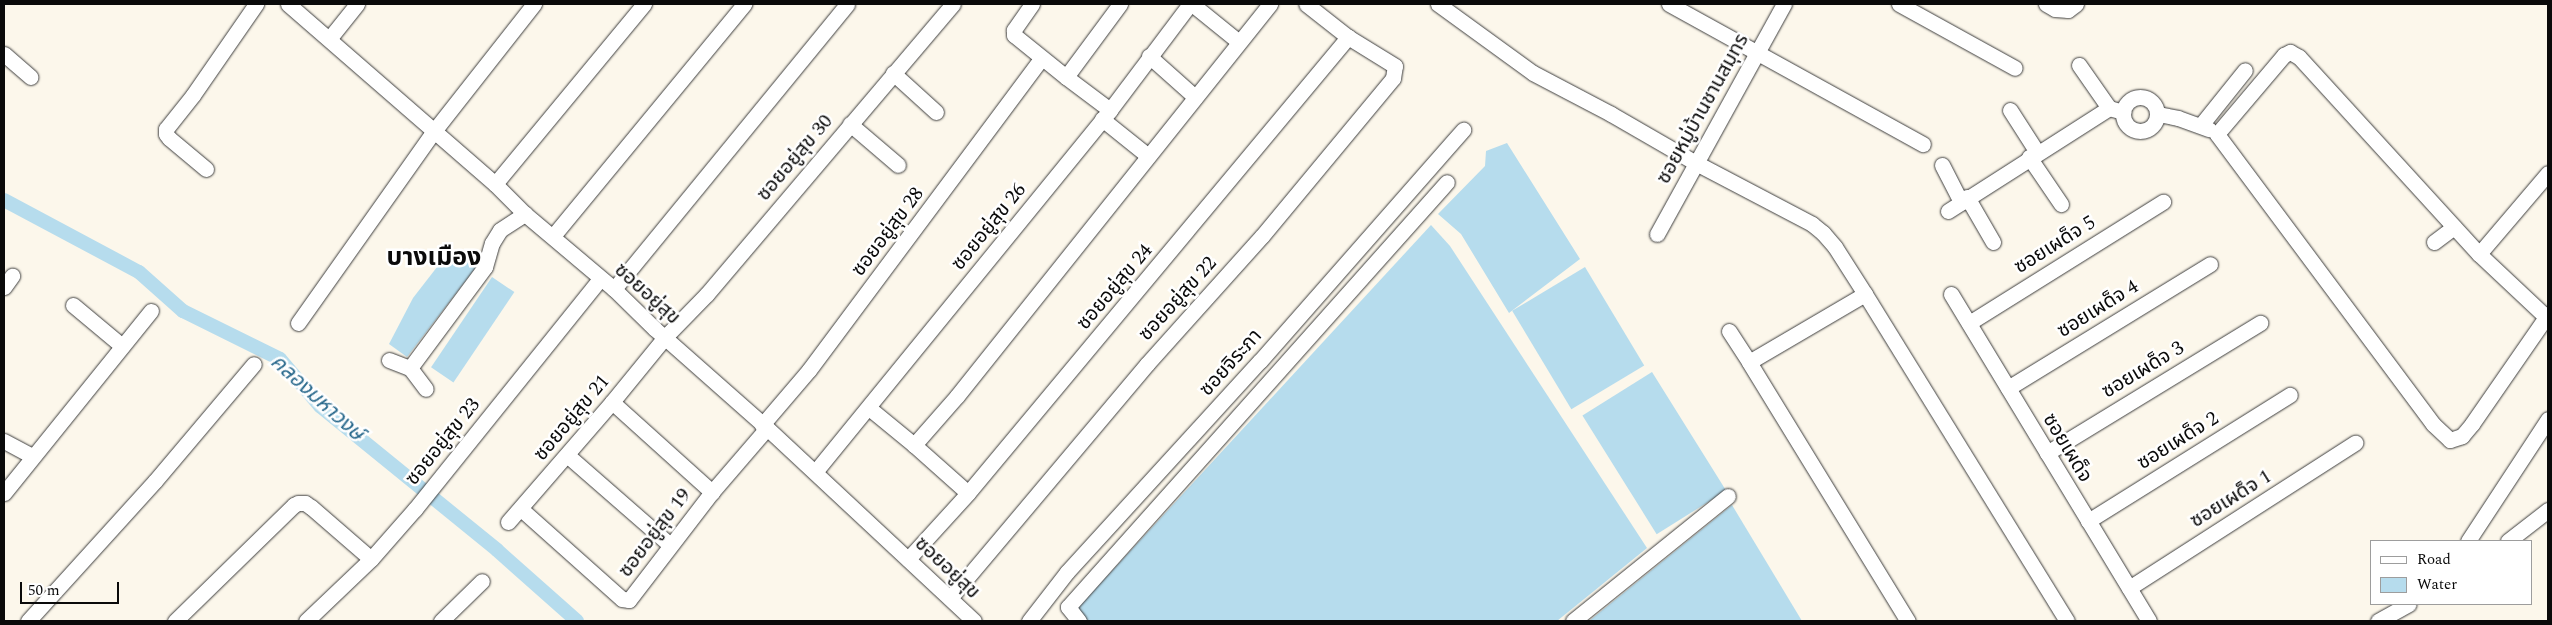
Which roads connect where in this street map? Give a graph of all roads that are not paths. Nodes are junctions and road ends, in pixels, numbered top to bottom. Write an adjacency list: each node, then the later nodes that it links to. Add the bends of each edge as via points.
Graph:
1 (256, 4): 50 (street, via 166,129 169,138)
2 (288, 4): 21 (street, ซอยอยู่สุข)
3 (357, 4): 21 (street)
4 (534, 4): 42 (street)
5 (644, 4): 53 (street)
6 (744, 4): 61 (street)
7 (847, 4): 67 (street)
8 (954, 4): 30 (street, ซอยอยู่สุข 30)
9 (1032, 4): 26 (street, via 1014,30 1014,35)
10 (1120, 4): 31 (street)
11 (1191, 4): 22 (street); 25 (street, ซอยอยู่สุข 26)
12 (1270, 4): 22 (street)
13 (1306, 4): 20 (street)
14 (1438, 4): 47 (street, via 1533,73)
15 (1669, 4): 23 (street)
16 (1784, 4): 23 (street, ซอยหมู่บ้านชานสมุทร)
17 (1899, 4): 28 (street)
18 (2046, 4): 19 (street, via 2068,10)
19 (2076, 4)
20 (1348, 37): 99 (street, ซอยอยู่สุข 24); 112 (street, ซอยอยู่สุข 22, via 1395,66 1393,78 1262,236 1147,364)
21 (329, 39): 42 (street, ซอยอยู่สุข)
22 (1239, 42): 33 (street)
23 (1757, 53): 44 (street); 47 (street, ซอยหมู่บ้านชานสมุทร)
24 (4, 54): 32 (street)
25 (1149, 56): 33 (street); 38 (street, ซอยอยู่สุข 26)
26 (1041, 59): 31 (street); 89 (street, ซอยอยู่สุข 28)
27 (2079, 65): 35 (street)
28 (2015, 68)
29 (2246, 70): 40 (street)
30 (894, 73): 36 (street); 39 (street, ซอยอยู่สุข 30)
31 (1066, 77): 38 (street)
32 (30, 78)
33 (1195, 97): 46 (street)
34 (2010, 110): 45 (street)
35 (2116, 110): 37 (street, via 2131,99 2145,97 2152,101); 37 (street, via 2135,131 2150,128); 45 (street)
36 (936, 112)
37 (2158, 114): 40 (street)
38 (1106, 115): 46 (street); 87 (street, ซอยอยู่สุข 26)
39 (850, 124): 49 (street); 77 (street, ซอยอยู่สุข 30, via 707,294)
40 (2201, 125): 43 (street)
41 (1463, 130): 119 (street, ซอยจิระภา, via 1260,361 1068,572)
42 (434, 131): 53 (street, ซอยอยู่สุข); 73 (street)
43 (2217, 134): 59 (street, via 2280,59 2290,52 2299,57); 72 (street, via 2433,424 2450,440 2462,436 2472,424)
44 (1923, 144)
45 (2033, 155): 54 (street); 56 (street)
46 (1148, 156): 92 (street)
47 (1696, 163): 60 (street, ซอยหมู่บ้านชานสมุทร); 68 (street, via 1812,224 1835,246)
48 (1942, 164): 54 (street)
49 (898, 166)
50 (206, 169)
51 (2548, 173): 64 (street)
52 (1447, 182): 120 (street, via 1068,607)
53 (495, 184): 58 (street, ซอยอยู่สุข)
54 (1964, 199): 57 (street); 62 (street)
55 (2163, 202): 74 (street, ซอยเผด็จ 5)
56 (2061, 204)
57 (1948, 211)
58 (525, 214): 61 (street, ซอยอยู่สุข); 82 (street, via 500,230 492,243 485,267)
59 (2454, 227): 63 (street); 64 (street)
60 (1657, 234)
61 (553, 236): 66 (street, ซอยอยู่สุข)
62 (1993, 242)
63 (2434, 242)
64 (2479, 254): 72 (street)
65 (2210, 264): 83 (street, ซอยเผด็จ 4)
66 (600, 279): 67 (street, ซอยอยู่สุข); 108 (street, ซอยอยู่สุข 23)
67 (614, 289): 77 (street, ซอยอยู่สุข)
68 (1865, 294): 80 (street); 123 (street)
69 (1951, 294): 74 (street, ซอยเผด็จ)
70 (73, 305): 78 (street)
71 (151, 310): 78 (street)
72 (2547, 317)
73 (298, 323)
74 (1969, 323): 83 (street, ซอยเผด็จ)
75 (2260, 323): 93 (street, ซอยเผด็จ 3)
76 (1729, 330): 80 (street)
77 (665, 337): 86 (street, ซอยอยู่สุข 21); 89 (street, ซอยอยู่สุข)
78 (122, 346): 95 (street)
79 (388, 360): 82 (street)
80 (1749, 362): 122 (street)
81 (254, 364): 114 (street, via 155,481)
82 (410, 368): 84 (street)
83 (2008, 388): 93 (street, ซอยเผด็จ)
84 (426, 389)
85 (2290, 395): 103 (street, ซอยเผด็จ 2)
86 (612, 402): 94 (street, ซอยอยู่สุข 21); 97 (street)
87 (869, 408): 92 (street); 96 (street, ซอยอยู่สุข 26)
88 (2548, 419): 105 (street)
89 (764, 427): 96 (street, ซอยอยู่สุข); 97 (street, ซอยอยู่สุข 19)
90 (4, 441): 95 (street)
91 (2355, 442): 111 (street, ซอยเผด็จ 1)
92 (914, 446): 99 (street)
93 (2047, 453): 103 (street, ซอยเผด็จ)
94 (566, 455): 101 (street, ซอยอยู่สุข 21); 107 (street)
95 (32, 456): 98 (street)
96 (815, 472): 109 (street, ซอยอยู่สุข)
97 (712, 492): 107 (street, ซอยอยู่สุข 19)
98 (4, 493)
99 (968, 493): 109 (street, ซอยอยู่สุข 24)
100 (1728, 496): 121 (street)
101 (521, 510): 104 (street, ซอยอยู่สุข 21); 107 (street, ซอยอยู่สุข 19, via 625,600 631,598)
102 (2548, 510): 106 (street)
103 (2088, 521): 111 (street, ซอยเผด็จ)
104 (508, 522)
105 (2469, 540)
106 (2509, 540)
107 (670, 545)
108 (371, 559): 115 (street, via 311,507 298,503); 116 (street, ซอยอยู่สุข 23)
109 (908, 559): 112 (street, ซอยอยู่สุข)
110 (482, 581): 117 (street)
111 (2129, 588): 124 (street, ซอยเผด็จ)
112 (950, 598): 118 (street, ซอยอยู่สุข)
113 (2407, 605): 125 (street)
114 (28, 621)
115 (175, 621)
116 (306, 621)
117 (440, 621)
118 (974, 621)
119 (1029, 621)
120 (1079, 621)
121 (1573, 621)
122 (1908, 621)
123 (2067, 621)
124 (2149, 621)
125 (2378, 621)

